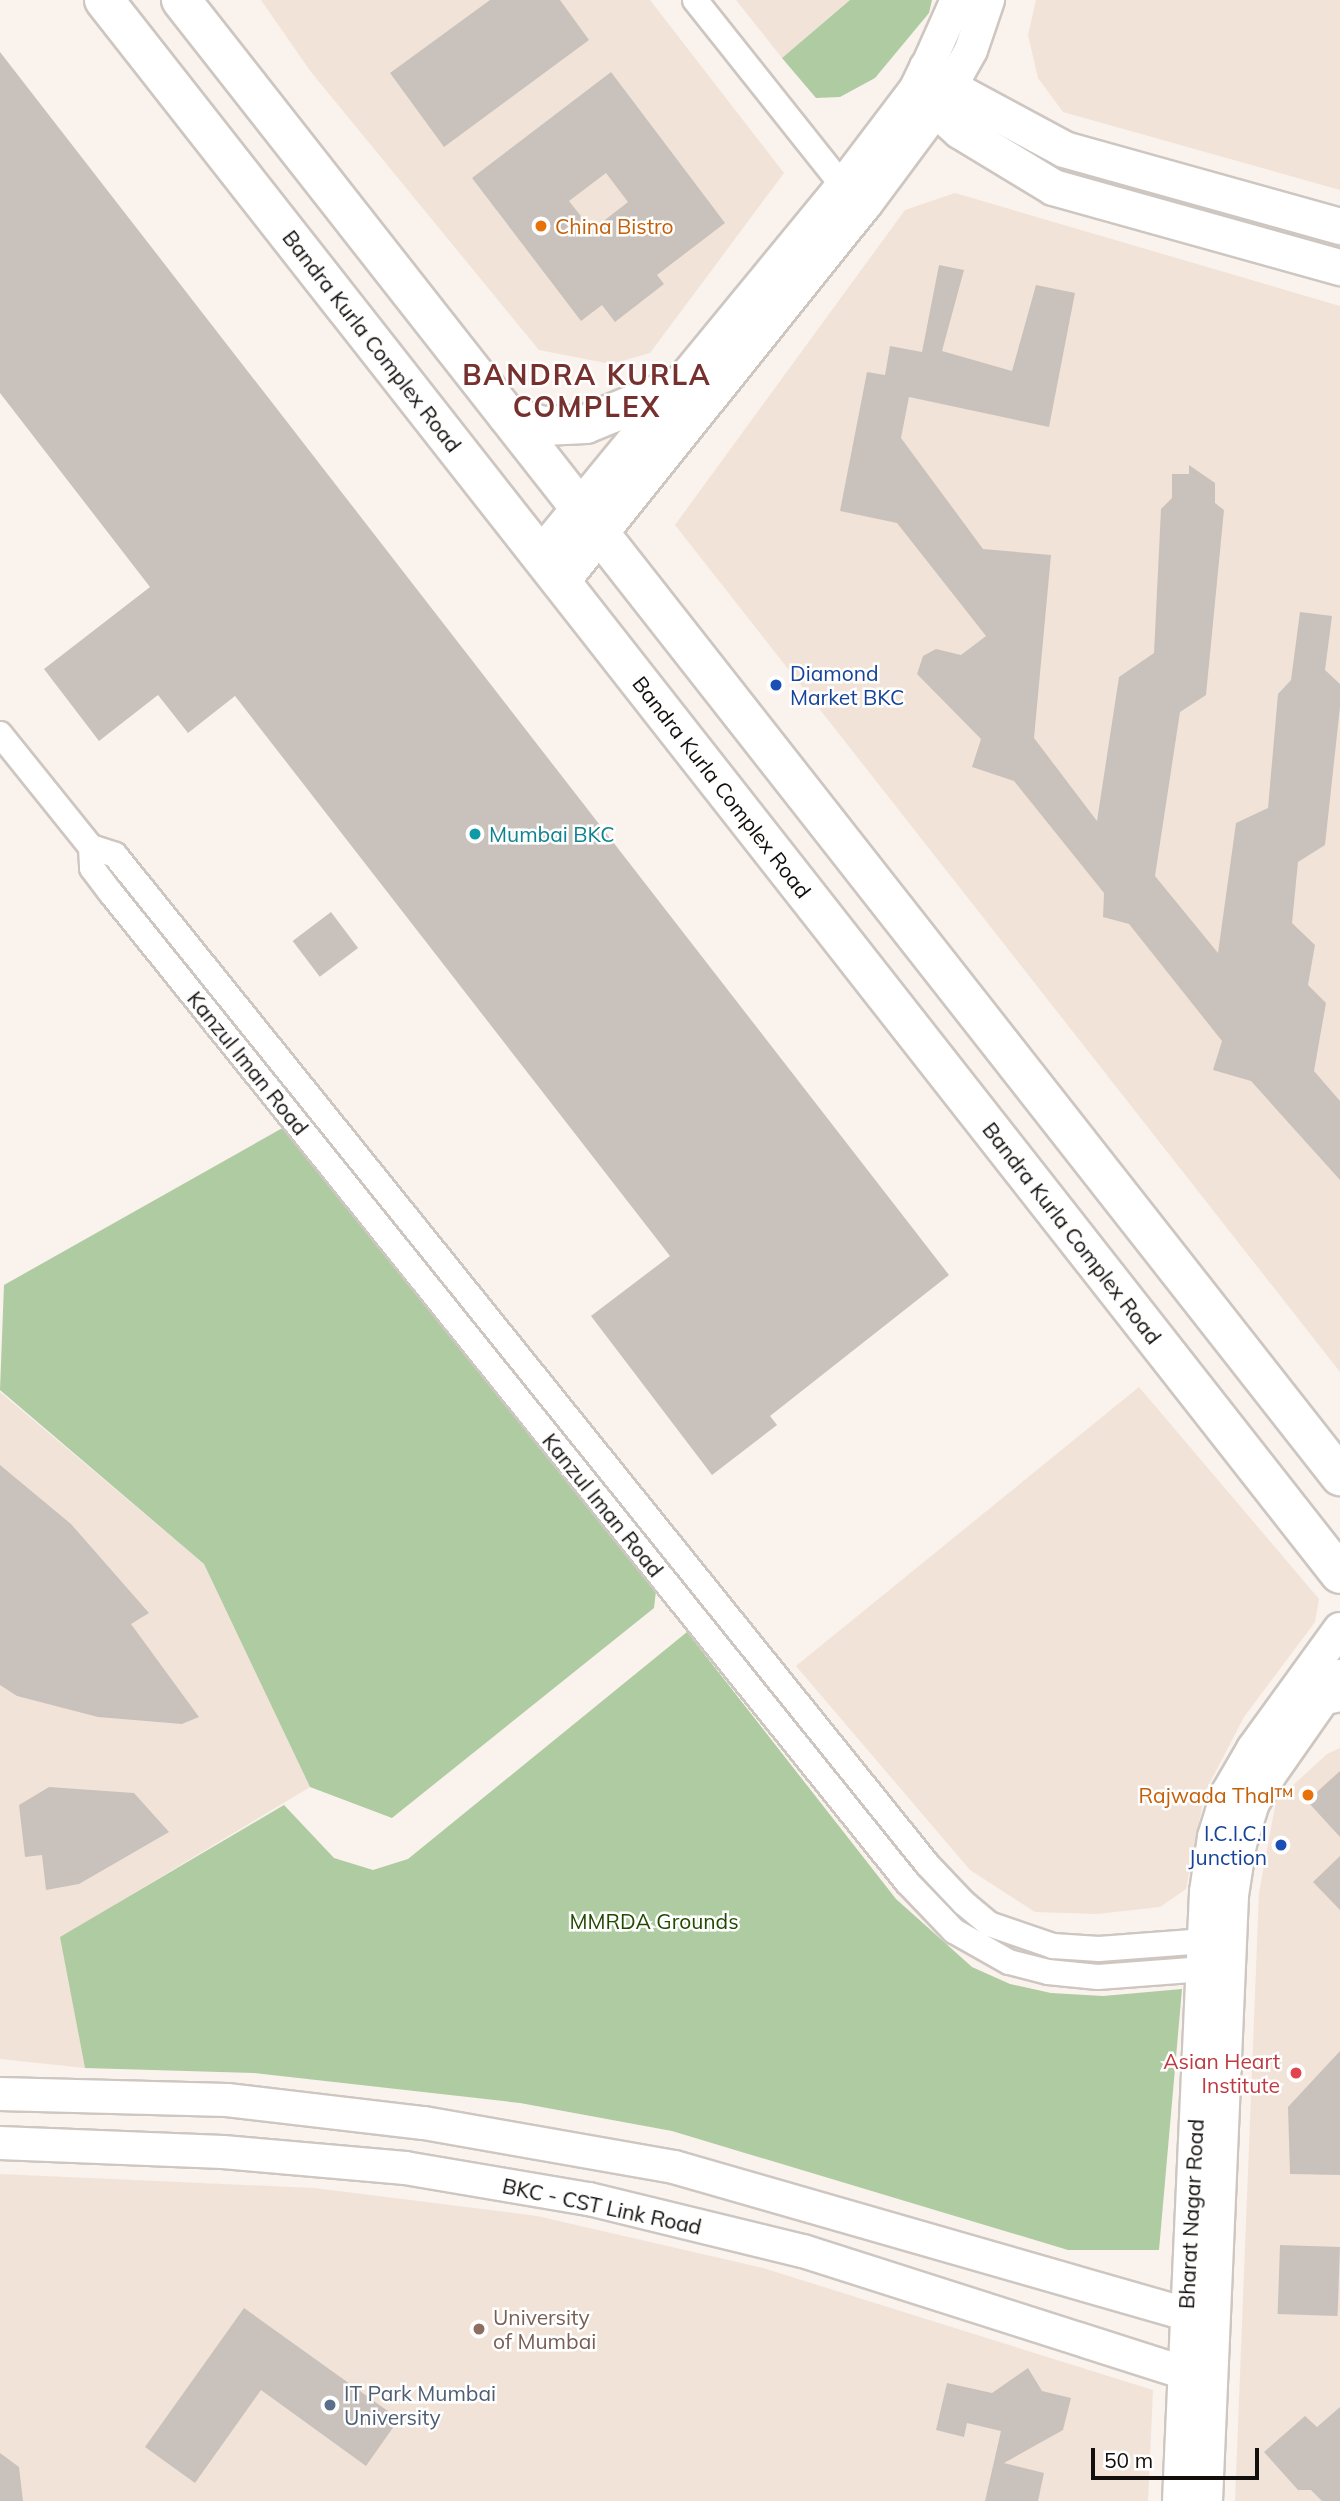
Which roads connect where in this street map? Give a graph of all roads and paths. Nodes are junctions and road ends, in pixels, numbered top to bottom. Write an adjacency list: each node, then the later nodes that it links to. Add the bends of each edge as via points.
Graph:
1 (104, 0): 13 (main road, Bandra Kurla Complex Road)
2 (181, 0): 11 (main road)
3 (695, 0): 7 (street)
4 (957, 0): 6 (street)
5 (988, 0): 6 (street, via 971,50)
6 (933, 88): 7 (main road); 8 (main road, via 1064,149); 9 (main road, via 959,130 1053,187)
7 (853, 195): 10 (main road); 12 (main road)
8 (1340, 226)
9 (1340, 267)
10 (681, 385): 11 (main road, via 586,424 544,426); 12 (main road)
11 (507, 415): 12 (main road)
12 (589, 519): 13 (main road); 15 (main road)
13 (551, 568): 16 (main road, Bandra Kurla Complex Road)
14 (0, 734): 19 (street, Kanzul Iman Road, via 91,847 92,869 906,1882 954,1931 1009,1962 1098,1977)
15 (1340, 1475)
16 (1340, 1574)
17 (1340, 1629): 19 (street, Bharat Nagar Road, via 1253,1749 1228,1792 1214,1837)
18 (1335, 1688): 19 (street, Bharat Nagar Road, via 1253,1803)
19 (1216, 1954): 26 (street, Bharat Nagar Road); 29 (street, Bharat Nagar Road)
20 (0, 2094): 21 (street, via 227,2100)
21 (495, 2135): 23 (street); 24 (street, via 674,2167)
22 (0, 2143): 23 (street, BKC - CST Link Road, via 223,2152 405,2168)
23 (487, 2182): 25 (street, BKC - CST Link Road, via 589,2199)
24 (731, 2183): 25 (street); 26 (street)
25 (719, 2231): 27 (street, BKC - CST Link Road, via 803,2252)
26 (1186, 2314): 27 (street, Bharat Nagar Road)
27 (1185, 2373): 28 (street, Bharat Nagar Road)
28 (1179, 2501)
29 (1206, 2501)

